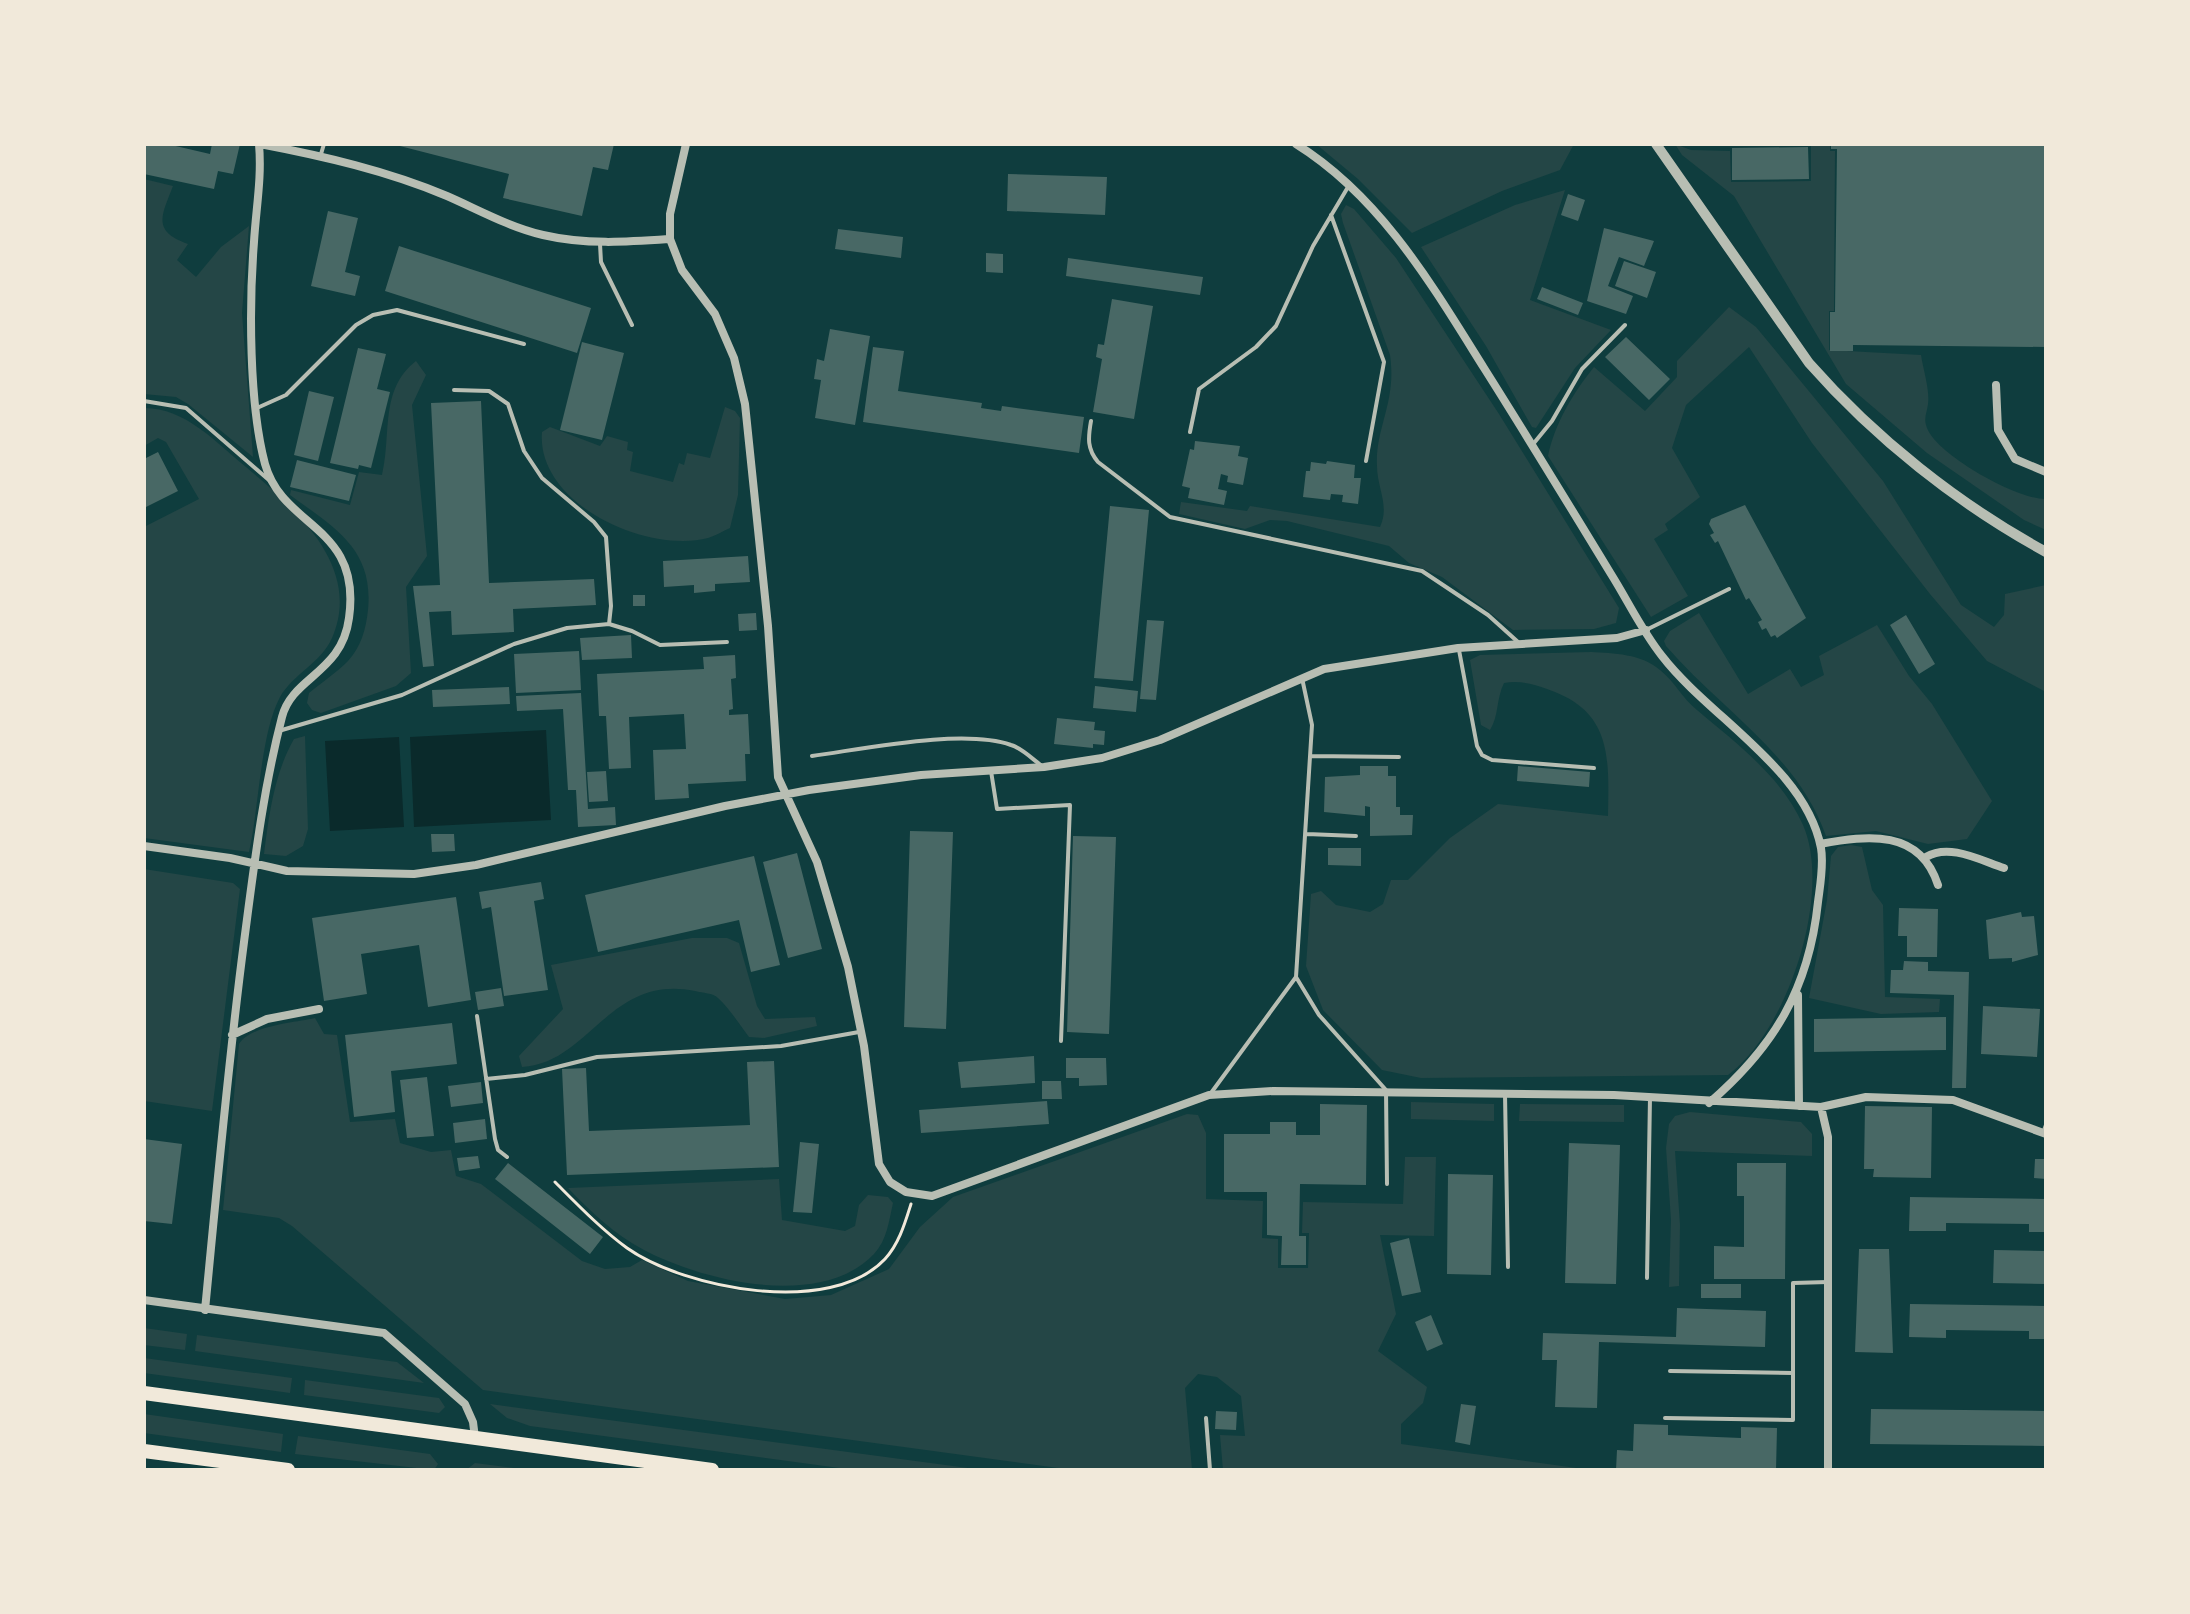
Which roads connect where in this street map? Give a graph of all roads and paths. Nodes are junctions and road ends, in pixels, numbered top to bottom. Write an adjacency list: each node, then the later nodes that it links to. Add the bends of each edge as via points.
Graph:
1 (259, 144): 6 (street); 17 (street, via 262,177 254,243 253,332)
2 (324, 144): 6 (lane)
3 (686, 144): 9 (street, via 670,214)
4 (1296, 144): 7 (street)
5 (1656, 144): 24 (street, via 1832,391 1968,504)
6 (320, 157): 10 (street, via 447,196 543,235)
7 (1349, 185): 8 (lane); 20 (street, via 1426,276)
8 (1331, 215): 19 (lane, via 1276,326 1199,389); 21 (lane, via 1384,362)
9 (670, 239): 10 (street); 39 (street, via 682,270 715,314 734,358 745,404 778,777)
10 (600, 244): 11 (lane, via 601,262)
11 (632, 325)
12 (1625, 325): 20 (lane, via 1582,369)
13 (524, 344): 17 (lane, via 397,310 373,315 356,325 286,395)
14 (1996, 385): 22 (street, via 1998,430 2015,459)
15 (454, 390): 26 (lane, via 489,391 508,404 524,451 542,478 606,537)
16 (144, 401): 23 (lane, via 186,408)
17 (257, 408): 23 (street)
18 (1091, 421): 29 (lane, via 1090,453 1170,517 1422,571)
19 (1190, 432)
20 (1532, 445): 27 (street)
21 (1366, 461)
22 (2046, 472)
23 (271, 483): 32 (street, via 328,535 345,562 350,586 342,642 331,662 291,697)
24 (2046, 552)
25 (1729, 589): 27 (lane)
26 (609, 624): 28 (lane, via 660,645); 32 (lane, via 567,628 514,644 402,695)
27 (1646, 630): 29 (street, via 1617,638); 42 (street, via 1660,655 1699,698 1766,758 1797,794)
28 (727, 642)
29 (1520, 643): 30 (street)
30 (1458, 648): 31 (street); 37 (lane, via 1482,755)
31 (1302, 677): 34 (lane, via 1312,714); 36 (street, via 1160,740 1102,758)
32 (279, 730): 45 (street)
33 (812, 756): 36 (lane, via 984,738 1014,745)
34 (1311, 756): 35 (lane); 40 (lane)
35 (1399, 757)
36 (1044, 767): 38 (street)
37 (1594, 768)
38 (991, 771): 39 (street, via 921,775); 54 (lane, via 997,809 1070,805)
39 (785, 796): 45 (street, via 414,874 314,874); 52 (street, via 817,862)
40 (1307, 834): 41 (lane); 48 (lane)
41 (1356, 836)
42 (1820, 844): 44 (street, via 1895,841); 49 (street, via 1816,926)
43 (144, 846): 45 (street)
44 (1926, 857): 46 (street, via 1951,851); 47 (street)
45 (254, 865): 53 (street)
46 (2004, 868)
47 (1938, 885)
48 (1296, 977): 56 (lane, via 1319,1015); 58 (lane)
49 (1798, 994): 60 (street, via 1745,1072); 61 (street)
50 (319, 1009): 53 (street, via 267,1019)
51 (477, 1016): 55 (lane)
52 (861, 1032): 55 (lane, via 781,1046 597,1057); 67 (street, via 879,1164 890,1182)
53 (232, 1035): 72 (street)
54 (1061, 1041)
55 (486, 1079): 64 (lane, via 498,1150)
56 (1386, 1090): 57 (street); 58 (street); 66 (lane)
57 (1505, 1094): 59 (street); 68 (lane)
58 (1209, 1095): 67 (street, via 932,1196)
59 (1650, 1097): 60 (street); 69 (lane)
60 (1709, 1103): 61 (street)
61 (1799, 1106): 62 (street)
62 (1821, 1107): 63 (street, via 1866,1097 1953,1100); 70 (street, via 1828,1137)
63 (2045, 1131)
64 (507, 1157)
65 (555, 1182): 67 (path, via 629,1250 689,1278 784,1293 830,1288 858,1278 884,1259 900,1236)
66 (1387, 1184)
67 (916, 1193)
68 (1508, 1267)
69 (1647, 1278)
70 (1828, 1282): 74 (lane, via 1793,1283); 84 (street)
71 (144, 1300): 72 (street)
72 (205, 1310): 78 (street, via 384,1333 465,1404)
73 (1670, 1371): 74 (lane)
74 (1793, 1373): 77 (lane, via 1793,1420)
75 (144, 1393): 78 (highway)
76 (1206, 1418): 83 (lane)
77 (1665, 1418)
78 (475, 1438): 82 (highway)
79 (144, 1451): 80 (highway)
80 (192, 1463): 81 (highway)
81 (288, 1470)
82 (712, 1470)
83 (1210, 1470)
84 (1828, 1470)

